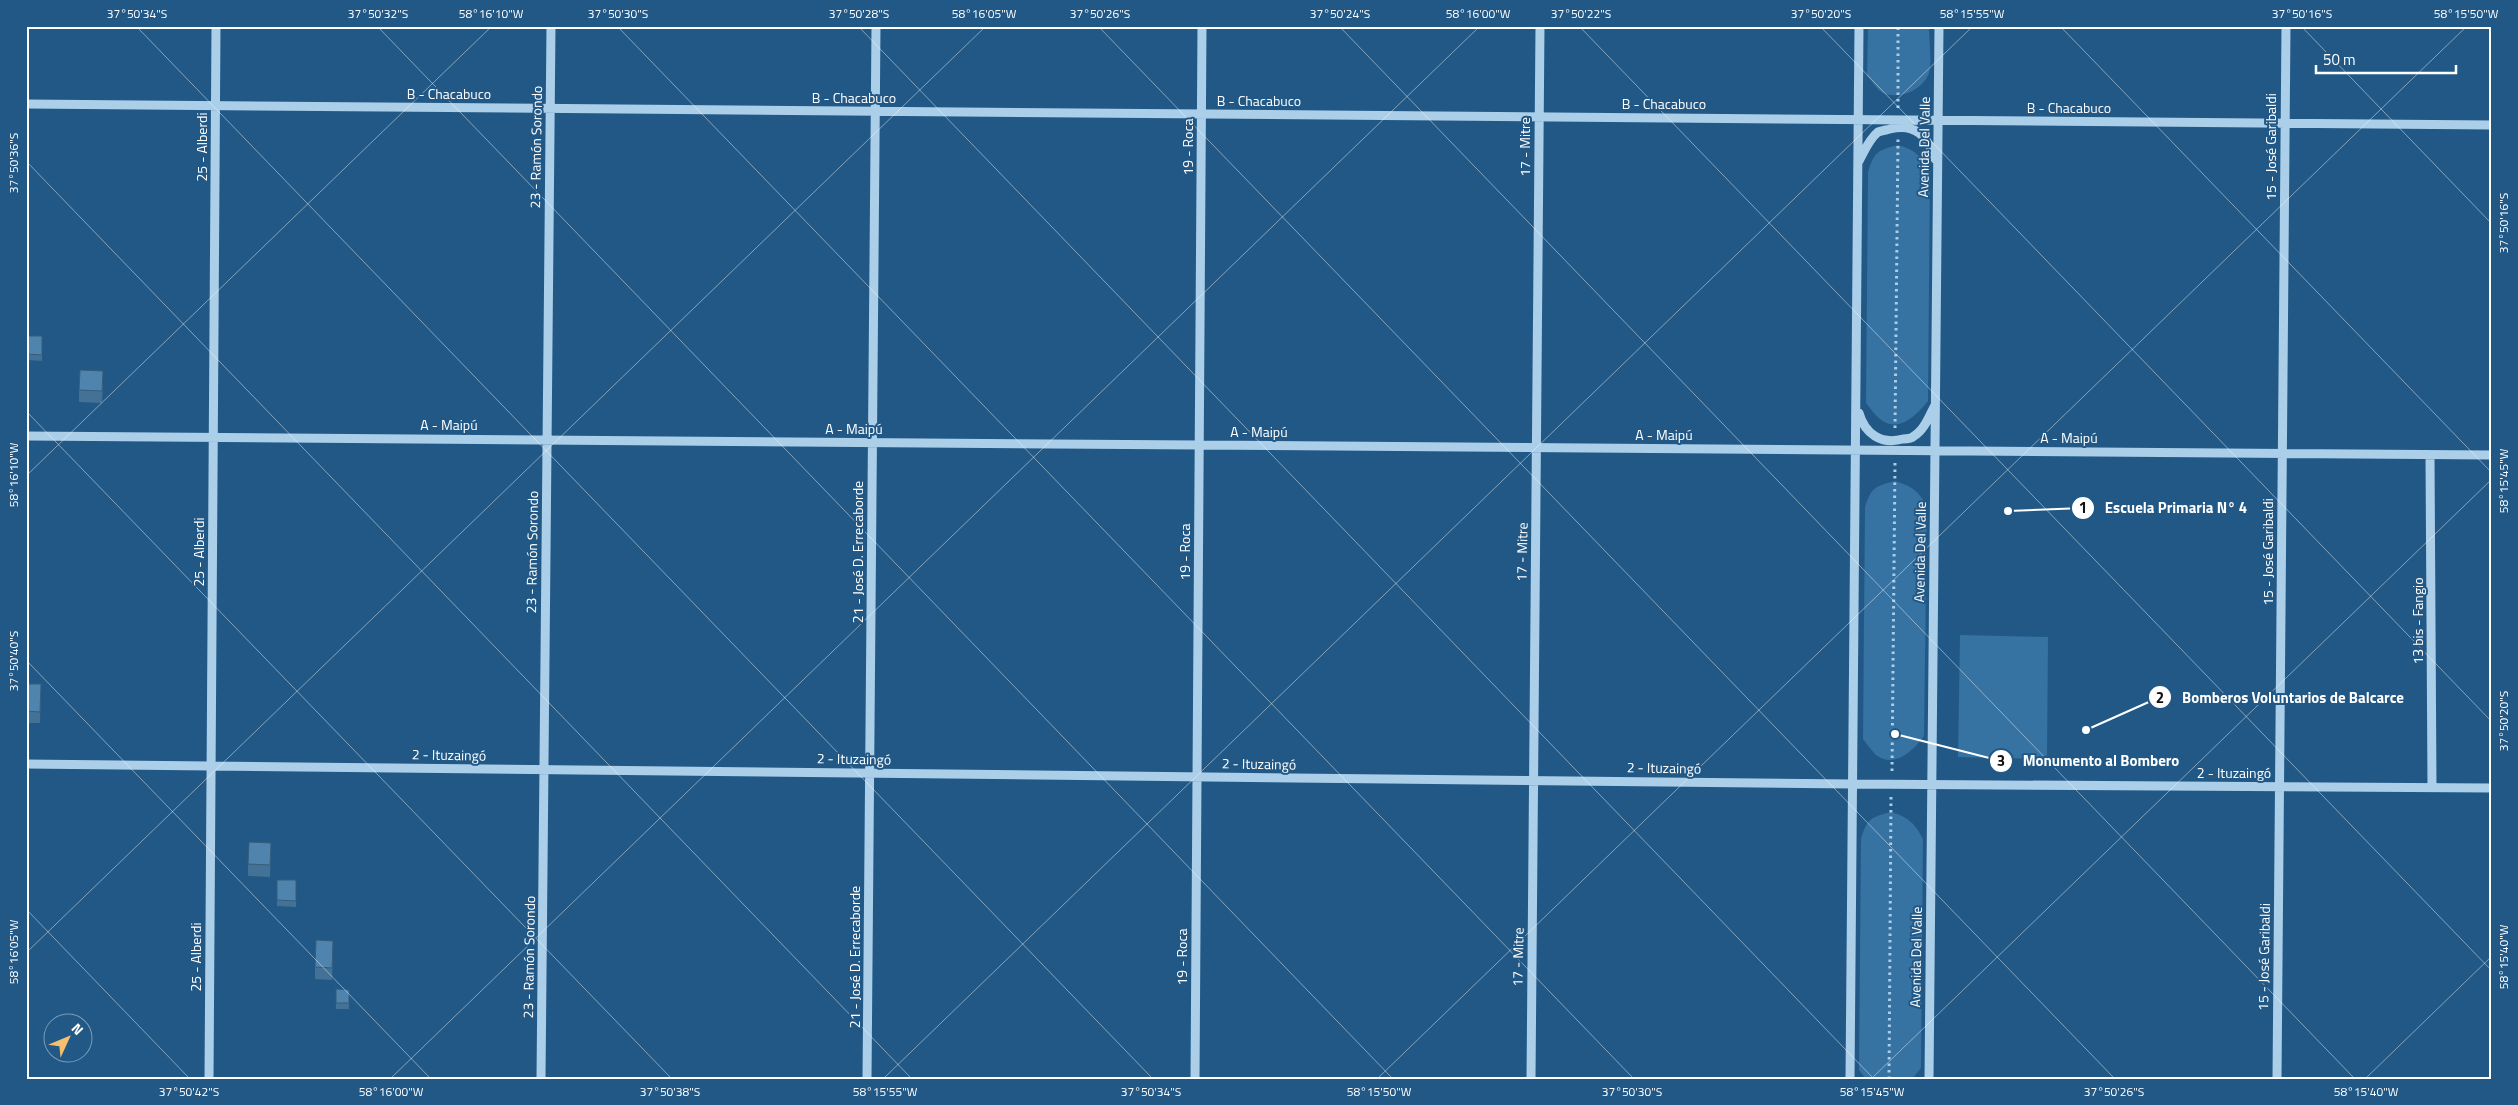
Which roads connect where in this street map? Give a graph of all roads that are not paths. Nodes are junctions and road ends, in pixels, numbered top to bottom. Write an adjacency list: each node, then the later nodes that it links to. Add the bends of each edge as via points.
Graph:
1 (216, 26): 10 (street, 25 - Alberdi)
2 (551, 26): 11 (street, 23 - Ramón Sorondo)
3 (876, 26): 12 (street, 21 - José D. Errecaborde)
4 (1202, 26): 13 (street, 19 - Roca)
5 (1540, 26): 14 (street, 17 - Mitre)
6 (1859, 26): 15 (street)
7 (1939, 26): 16 (street, Avenida Del Valle)
8 (2286, 26): 18 (street, 15 - José Garibaldi)
9 (26, 104): 10 (street, B - Chacabuco)
10 (216, 106): 11 (street, B - Chacabuco); 25 (street, 25 - Alberdi)
11 (551, 109): 12 (street, B - Chacabuco); 26 (street, 23 - Ramón Sorondo)
12 (875, 112): 13 (street, B - Chacabuco); 27 (street, 21 - José D. Errecaborde)
13 (1202, 114): 14 (street, B - Chacabuco); 28 (street, 19 - Roca)
14 (1539, 117): 15 (street, B - Chacabuco); 30 (street, 17 - Mitre)
15 (1858, 120): 17 (street, B - Chacabuco); 20 (street)
16 (1938, 121): 17 (street, B - Chacabuco); 18 (street, B - Chacabuco); 21 (street, Avenida Del Valle)
17 (1898, 124): 20 (street, via 1879,132 1866,146); 21 (street, via 1916,130 1930,144)
18 (2285, 124): 19 (street, B - Chacabuco); 33 (street, 15 - José Garibaldi)
19 (2492, 125)
20 (1858, 164): 22 (street)
21 (1937, 166): 23 (street, Avenida Del Valle)
22 (1856, 403): 29 (street, via 1862,425 1876,438); 31 (street)
23 (1935, 405): 29 (street, via 1914,437); 32 (street, Avenida Del Valle)
24 (26, 436): 25 (street, A - Maipú)
25 (214, 437): 26 (street, A - Maipú); 37 (street, 25 - Alberdi)
26 (547, 440): 27 (street, A - Maipú); 38 (street, 23 - Ramón Sorondo)
27 (872, 442): 28 (street, A - Maipú); 39 (street, 21 - José D. Errecaborde)
28 (1199, 445): 30 (street, A - Maipú); 40 (street, 19 - Roca)
29 (1895, 446): 31 (street, A - Maipú); 32 (street, A - Maipú)
30 (1536, 448): 31 (street, A - Maipú); 41 (street, 17 - Mitre)
31 (1855, 450): 42 (street)
32 (1935, 451): 33 (street, A - Maipú); 43 (street, Avenida Del Valle)
33 (2282, 454): 34 (street, A - Maipú); 44 (street, 15 - José Garibaldi)
34 (2430, 455): 35 (street, A - Maipú); 45 (street, 13 bis - Fangio)
35 (2492, 455)
36 (26, 764): 37 (street, 2 - Ituzaingó)
37 (211, 766): 38 (street, 2 - Ituzaingó); 48 (street, 25 - Alberdi)
38 (544, 769): 39 (street, 2 - Ituzaingó); 49 (street, 23 - Ramón Sorondo)
39 (870, 773): 40 (street, 2 - Ituzaingó); 50 (street, 21 - José D. Errecaborde)
40 (1197, 777): 41 (street, 2 - Ituzaingó); 51 (street, 19 - Roca)
41 (1534, 781): 42 (street, 2 - Ituzaingó); 52 (street, 17 - Mitre)
42 (1852, 784): 43 (street, 2 - Ituzaingó); 53 (street)
43 (1932, 785): 44 (street, 2 - Ituzaingó); 47 (street, Avenida Del Valle)
44 (2280, 787): 45 (street, 2 - Ituzaingó); 54 (street, 15 - José Garibaldi)
45 (2432, 787): 46 (street, 2 - Ituzaingó)
46 (2492, 788)
47 (1928, 1076)
48 (209, 1079)
49 (541, 1079)
50 (867, 1079)
51 (1195, 1079)
52 (1531, 1079)
53 (1852, 1079)
54 (2277, 1079)

